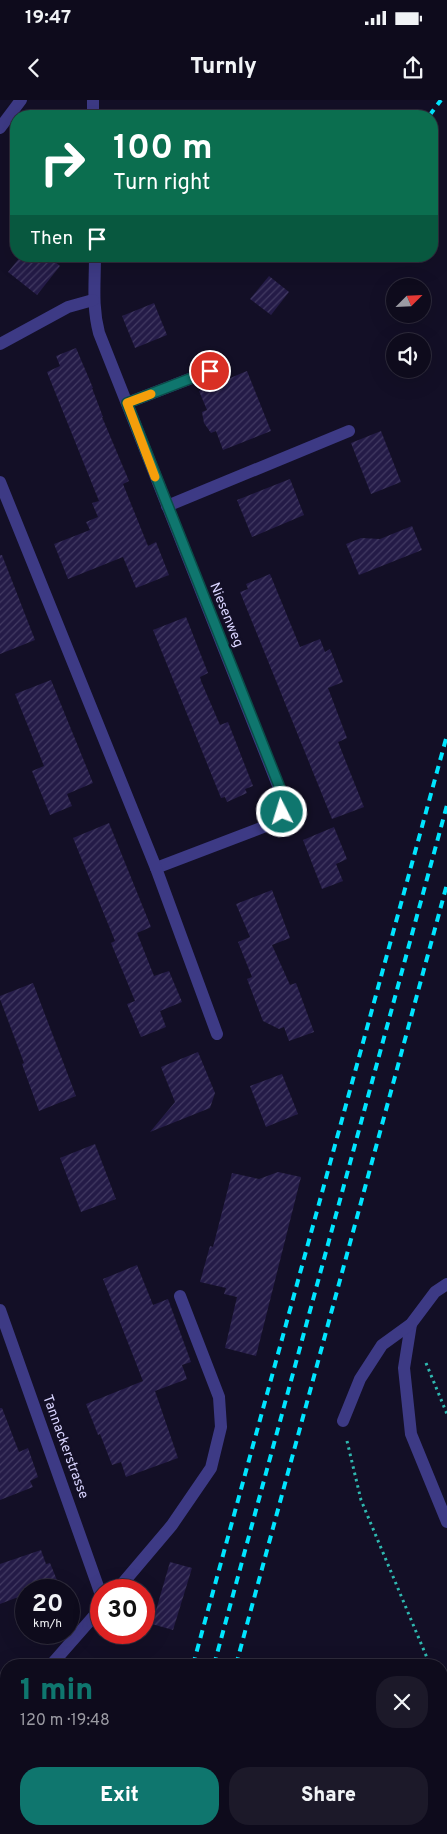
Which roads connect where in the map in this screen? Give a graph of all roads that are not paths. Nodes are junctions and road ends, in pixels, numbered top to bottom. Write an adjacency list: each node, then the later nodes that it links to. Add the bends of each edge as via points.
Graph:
1 (21, 100): 2 (street)
2 (5, 110): 3 (street)
3 (0, 128)
4 (94, 262): 5 (street, Niesenweg)
5 (93, 300): 6 (street, via 68,307); 8 (street, Niesenweg, via 99,333)
6 (0, 344)
7 (210, 371): 8 (street)
8 (127, 403): 11 (street, Niesenweg)
9 (350, 431): 11 (street)
10 (0, 482): 12 (street)
11 (167, 506): 12 (street, Niesenweg, via 283,801 282,812 266,826)
12 (156, 868): 13 (street)
13 (217, 1034)
14 (447, 1284): 17 (street, via 436,1292)
15 (180, 1296): 21 (street, via 219,1397 221,1427 211,1468 172,1525)
16 (0, 1310): 20 (street, Tannackerstrasse)
17 (411, 1324): 18 (street, via 382,1345 360,1379); 19 (street, via 404,1368 412,1434)
18 (343, 1421)
19 (447, 1522)
20 (95, 1579)
21 (126, 1579)
22 (90, 1621): 23 (street)
23 (56, 1659)

